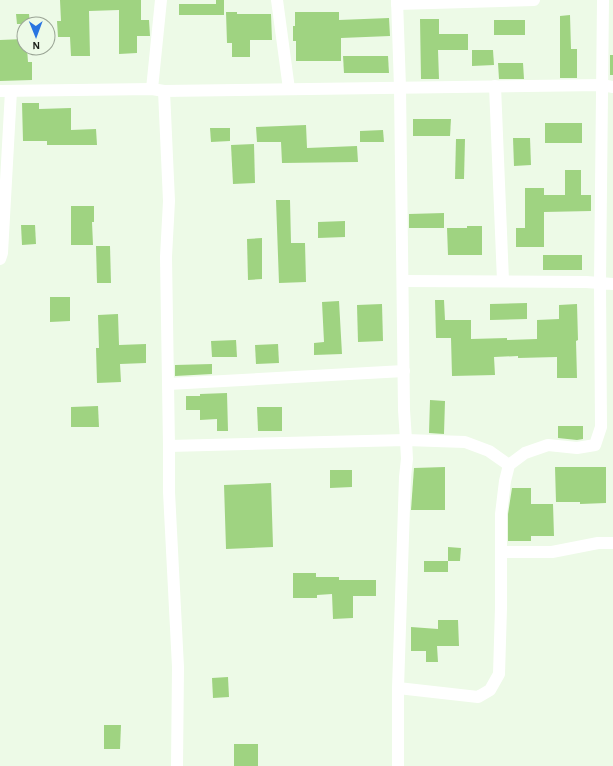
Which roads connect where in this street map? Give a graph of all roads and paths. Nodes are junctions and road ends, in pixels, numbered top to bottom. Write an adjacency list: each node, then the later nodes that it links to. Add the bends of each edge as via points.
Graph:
1 (161, 0): 10 (street)
2 (277, 0): 9 (street)
3 (534, 0): 5 (street)
4 (603, 0): 7 (street)
5 (397, 2): 8 (street)
6 (495, 86): 7 (street); 8 (street); 15 (street)
7 (608, 86): 12 (street)
8 (400, 87): 9 (street); 14 (street)
9 (289, 89): 10 (street)
10 (158, 90): 11 (street); 19 (street, via 169,201 166,257)
11 (5, 91): 13 (street)
12 (607, 179): 16 (street)
13 (0, 259)
14 (403, 281): 15 (street); 18 (street)
15 (503, 281): 16 (street)
16 (600, 283): 17 (street); 22 (street, via 601,427 595,446 577,448 548,445 525,453)
17 (613, 284)
18 (404, 371): 19 (street); 20 (street)
19 (168, 384): 21 (street)
20 (406, 440): 21 (street); 22 (street, via 465,442 489,451); 25 (street)
21 (169, 446): 26 (street, via 178,667)
22 (510, 465): 24 (street, via 505,481 501,514)
23 (613, 543): 24 (street, via 598,543 552,552)
24 (501, 552): 25 (street, via 499,674 490,690 478,696)
25 (398, 688): 27 (street)
26 (177, 766)
27 (398, 766)

